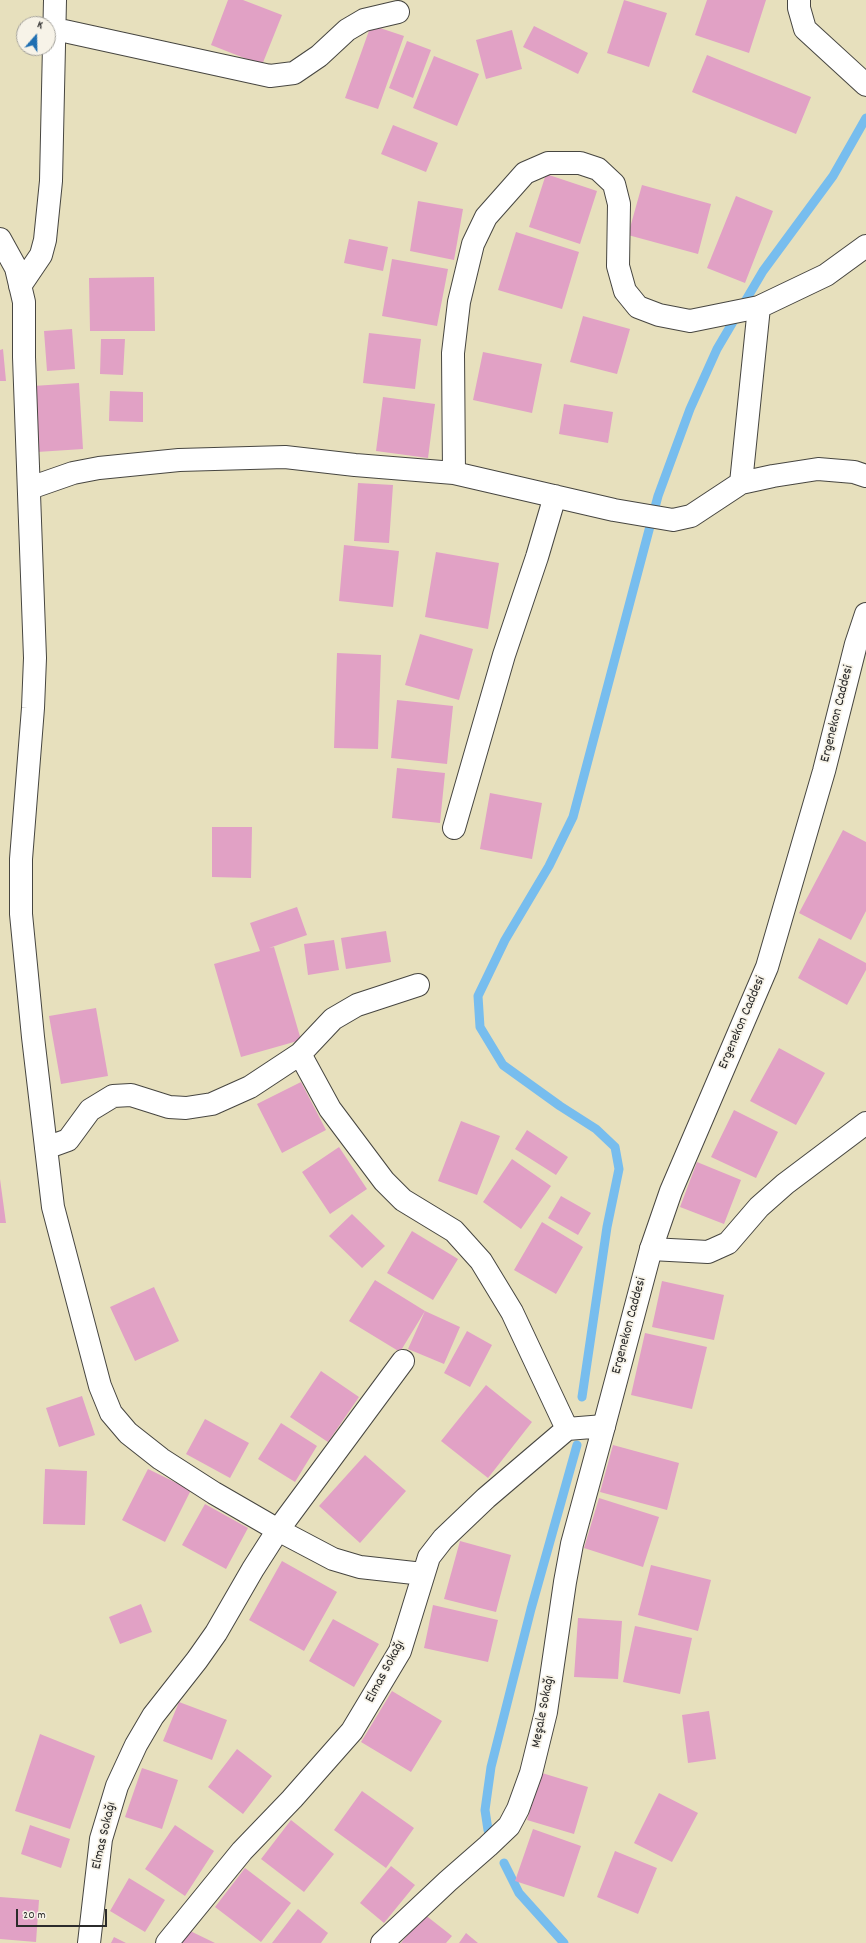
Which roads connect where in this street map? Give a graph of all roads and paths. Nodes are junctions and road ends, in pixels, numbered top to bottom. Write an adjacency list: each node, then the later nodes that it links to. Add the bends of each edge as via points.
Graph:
1 (54, 0): 4 (street)
2 (798, 0): 7 (street, via 805,29)
3 (398, 12): 5 (street, via 364,20 347,30 319,56 294,73 270,76)
4 (55, 16)
5 (56, 29)
6 (54, 56): 10 (street, via 51,181 46,240 41,255)
7 (866, 85)
8 (0, 239): 10 (street, via 16,268)
9 (866, 246): 11 (street, via 826,275)
10 (20, 286): 15 (street, via 24,302)
11 (759, 307): 12 (street, via 690,321 660,315 638,307 625,291 618,266 619,204 614,184 598,170 580,163 548,163 525,173 486,217 473,244 459,302 453,353); 14 (street)
12 (454, 473): 15 (street, via 355,466 286,457 180,460 73,473); 16 (street)
13 (866, 476): 14 (street, via 854,472 818,469)
14 (741, 483): 16 (street, via 691,516 673,520)
15 (30, 488): 22 (street, via 35,658 21,859 21,914)
16 (555, 496): 18 (street, via 504,655)
17 (866, 614): 23 (street, Ergenekon Caddesi, via 768,967 671,1191)
18 (454, 828)
19 (418, 985): 20 (street, via 357,1005 333,1019)
20 (300, 1054): 22 (street, via 250,1087 212,1104 186,1108 169,1107 131,1095 113,1096 90,1110 68,1140); 26 (street, via 330,1109 384,1181 403,1200 454,1231 482,1261 512,1312)
21 (866, 1123): 23 (street, via 769,1198 728,1243 708,1252)
22 (46, 1148): 27 (street, via 53,1207 62,1244 100,1386 111,1413 128,1433 161,1458 214,1493)
23 (651, 1249): 25 (street, Ergenekon Caddesi)
24 (403, 1362): 27 (street, Elmas Sokağı)
25 (604, 1426): 26 (street); 31 (street, Meşale Sokağı, via 564,1582 546,1712 531,1773 518,1809 509,1826)
26 (567, 1429): 28 (street, Elmas Sokağı, via 459,1523 429,1558)
27 (278, 1530): 28 (street, via 333,1559 360,1567); 29 (street, Elmas Sokağı, via 216,1633 153,1716 117,1786 101,1839)
28 (423, 1574): 30 (street, Elmas Sokağı, via 400,1651 352,1732 242,1851)
29 (89, 1943)
30 (167, 1943)
31 (382, 1943)

